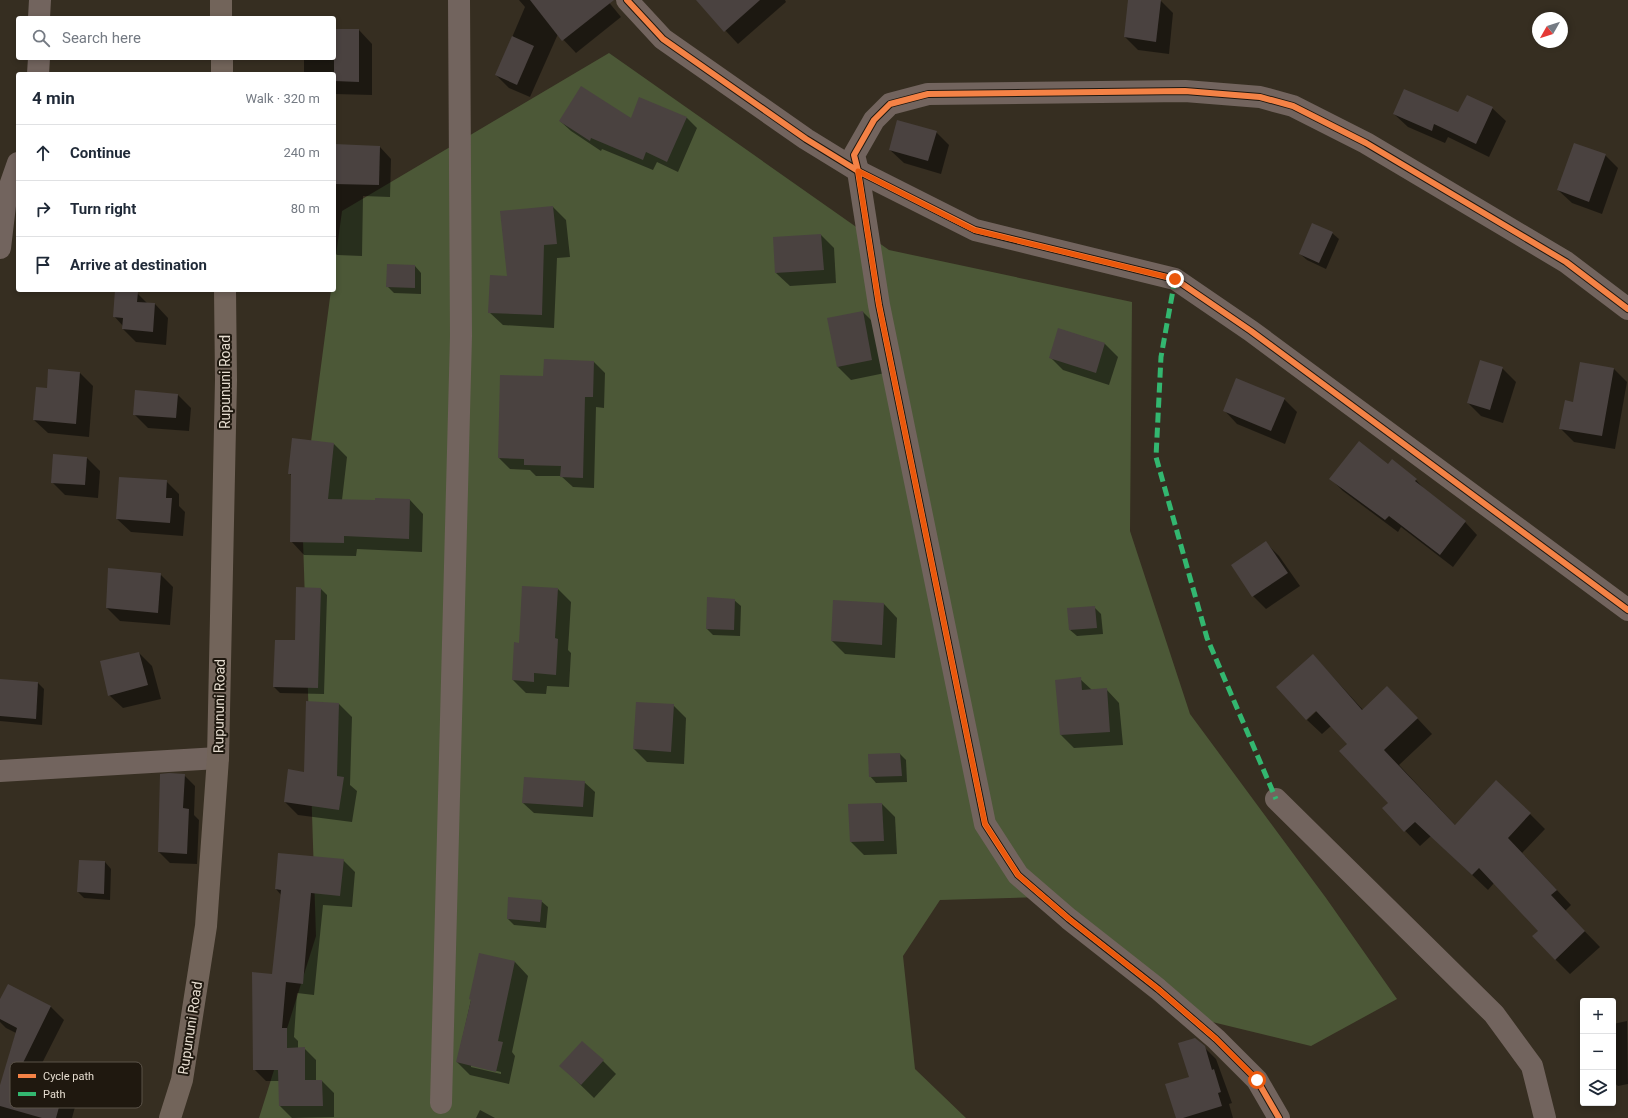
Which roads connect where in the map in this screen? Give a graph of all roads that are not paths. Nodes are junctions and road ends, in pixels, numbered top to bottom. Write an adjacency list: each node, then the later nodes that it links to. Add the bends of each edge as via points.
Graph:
1 (40, 0): 5 (street)
2 (221, 0): 6 (main road)
3 (459, 0): 20 (street, via 461,336)
4 (627, 0): 12 (street, via 663,39 806,139)
5 (39, 16)
6 (221, 16)
7 (39, 60): 9 (street)
8 (222, 60): 10 (main road)
9 (38, 72)
10 (222, 72)
11 (16, 169): 13 (street, via 6,197)
12 (858, 171): 15 (street, via 854,155 874,120 890,104 928,94 1185,90 1260,97 1294,106 1366,143 1566,262); 16 (street, via 974,230 1175,279 1251,331); 22 (street, via 879,305 985,824 1018,875 1216,1039 1257,1080)
13 (0, 248)
14 (225, 292): 17 (main road, Rupununi Road, via 226,380)
15 (1628, 309)
16 (1628, 610)
17 (218, 758): 18 (street); 21 (main road, Rupununi Road, via 206,926 182,1080)
18 (0, 771)
19 (1276, 799): 23 (street, via 1494,1014 1532,1066)
20 (441, 1103)
21 (170, 1118)
22 (1279, 1118)
23 (1545, 1118)

